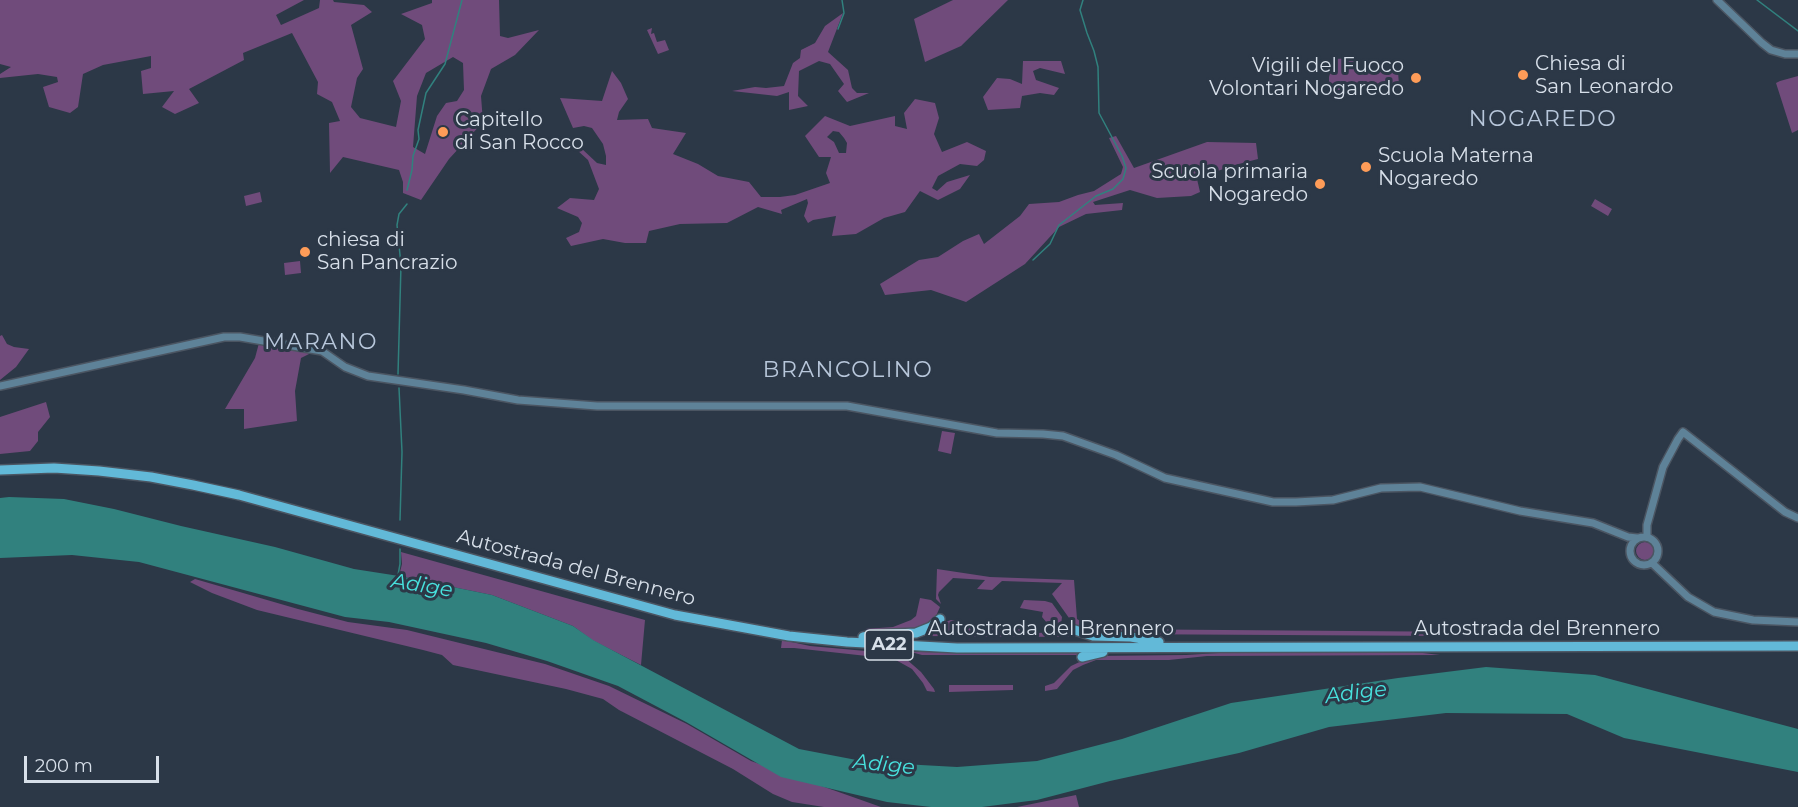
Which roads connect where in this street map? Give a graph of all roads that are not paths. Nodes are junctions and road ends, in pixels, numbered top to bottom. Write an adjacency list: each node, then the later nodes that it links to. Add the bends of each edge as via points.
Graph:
1 (1717, 0): 2 (main road, via 1771,50)
2 (1798, 54)
3 (0, 386): 8 (main road, via 224,337 240,337 322,351 345,367 368,376 518,400 597,406 847,406 997,433 1063,436 1165,478 1273,502 1333,500 1381,488 1420,487 1520,511 1593,523)
4 (0, 464): 13 (highway, Autostrada del Brennero / A22, via 80,464 175,475 245,490 666,606 757,625)
5 (0, 470): 15 (highway, Autostrada del Brennero / A22, via 99,471 193,485 675,615)
6 (1798, 518): 7 (main road, via 1683,432 1663,467)
7 (1647, 537): 8 (main road); 9 (main road, via 1657,545)
8 (1634, 542): 9 (main road, via 1630,553 1635,561 1643,565)
9 (1654, 560): 11 (main road, via 1688,597 1714,612 1753,620)
10 (940, 619): 13 (highway, via 916,633)
11 (1798, 622)
12 (1075, 630): 16 (highway, via 1093,636 1131,637)
13 (863, 637): 16 (highway, Autostrada del Brennero / A22)
14 (1798, 640): 16 (highway, Autostrada del Brennero / A22)
15 (847, 642): 16 (highway, Autostrada del Brennero / A22, via 957,648); 18 (highway)
16 (1155, 645): 17 (highway, Autostrada del Brennero / A22); 19 (highway, via 1132,652)
17 (1798, 646)
18 (906, 655)
19 (1082, 657)

